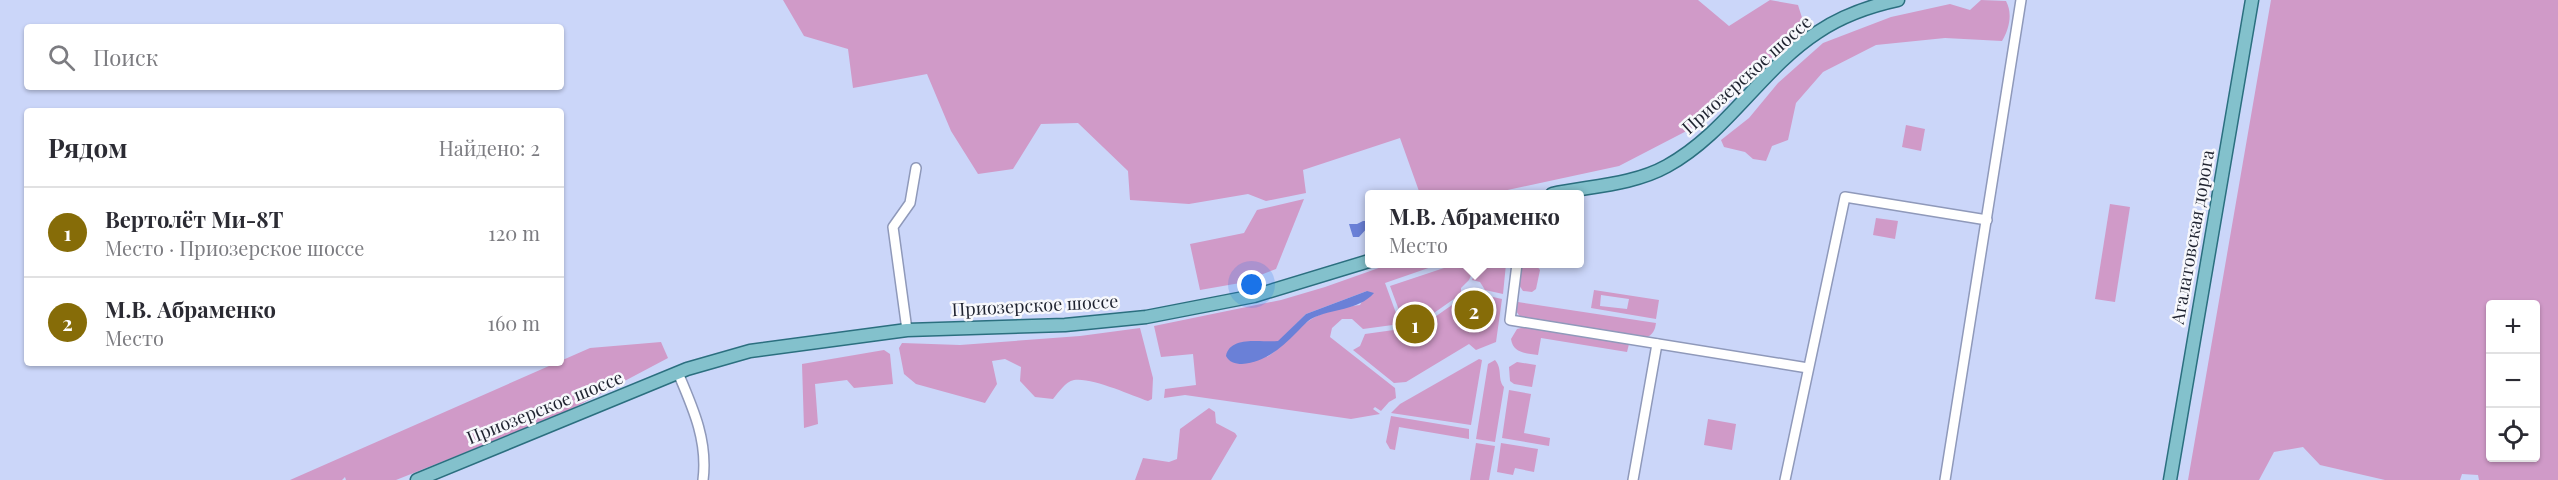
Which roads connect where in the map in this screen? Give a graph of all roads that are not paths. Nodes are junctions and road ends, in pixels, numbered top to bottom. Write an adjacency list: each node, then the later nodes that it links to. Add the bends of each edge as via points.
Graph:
1 (1898, 0): 5 (main road, Приозерское шоссе, via 1853,14 1817,33 1714,131 1667,166 1623,181)
2 (2021, 0): 6 (street)
3 (2252, 0): 18 (main road, Агалатовская дорога)
4 (916, 168): 9 (street, via 910,203 893,227)
5 (1577, 190)
6 (1987, 220): 11 (street, via 1845,197); 17 (street)
7 (1365, 262): 9 (main road, Приозерское шоссе, via 1254,296 1146,316 1065,325)
8 (1516, 268): 10 (street, via 1510,320)
9 (908, 330): 12 (main road, Приозерское шоссе, via 750,351)
10 (1657, 344): 11 (street); 15 (street)
11 (1808, 368): 16 (street)
12 (688, 369): 13 (main road, Приозерское шоссе); 14 (street, via 704,453)
13 (417, 480)
14 (703, 480)
15 (1633, 480)
16 (1785, 480)
17 (1945, 480)
18 (2170, 480)

